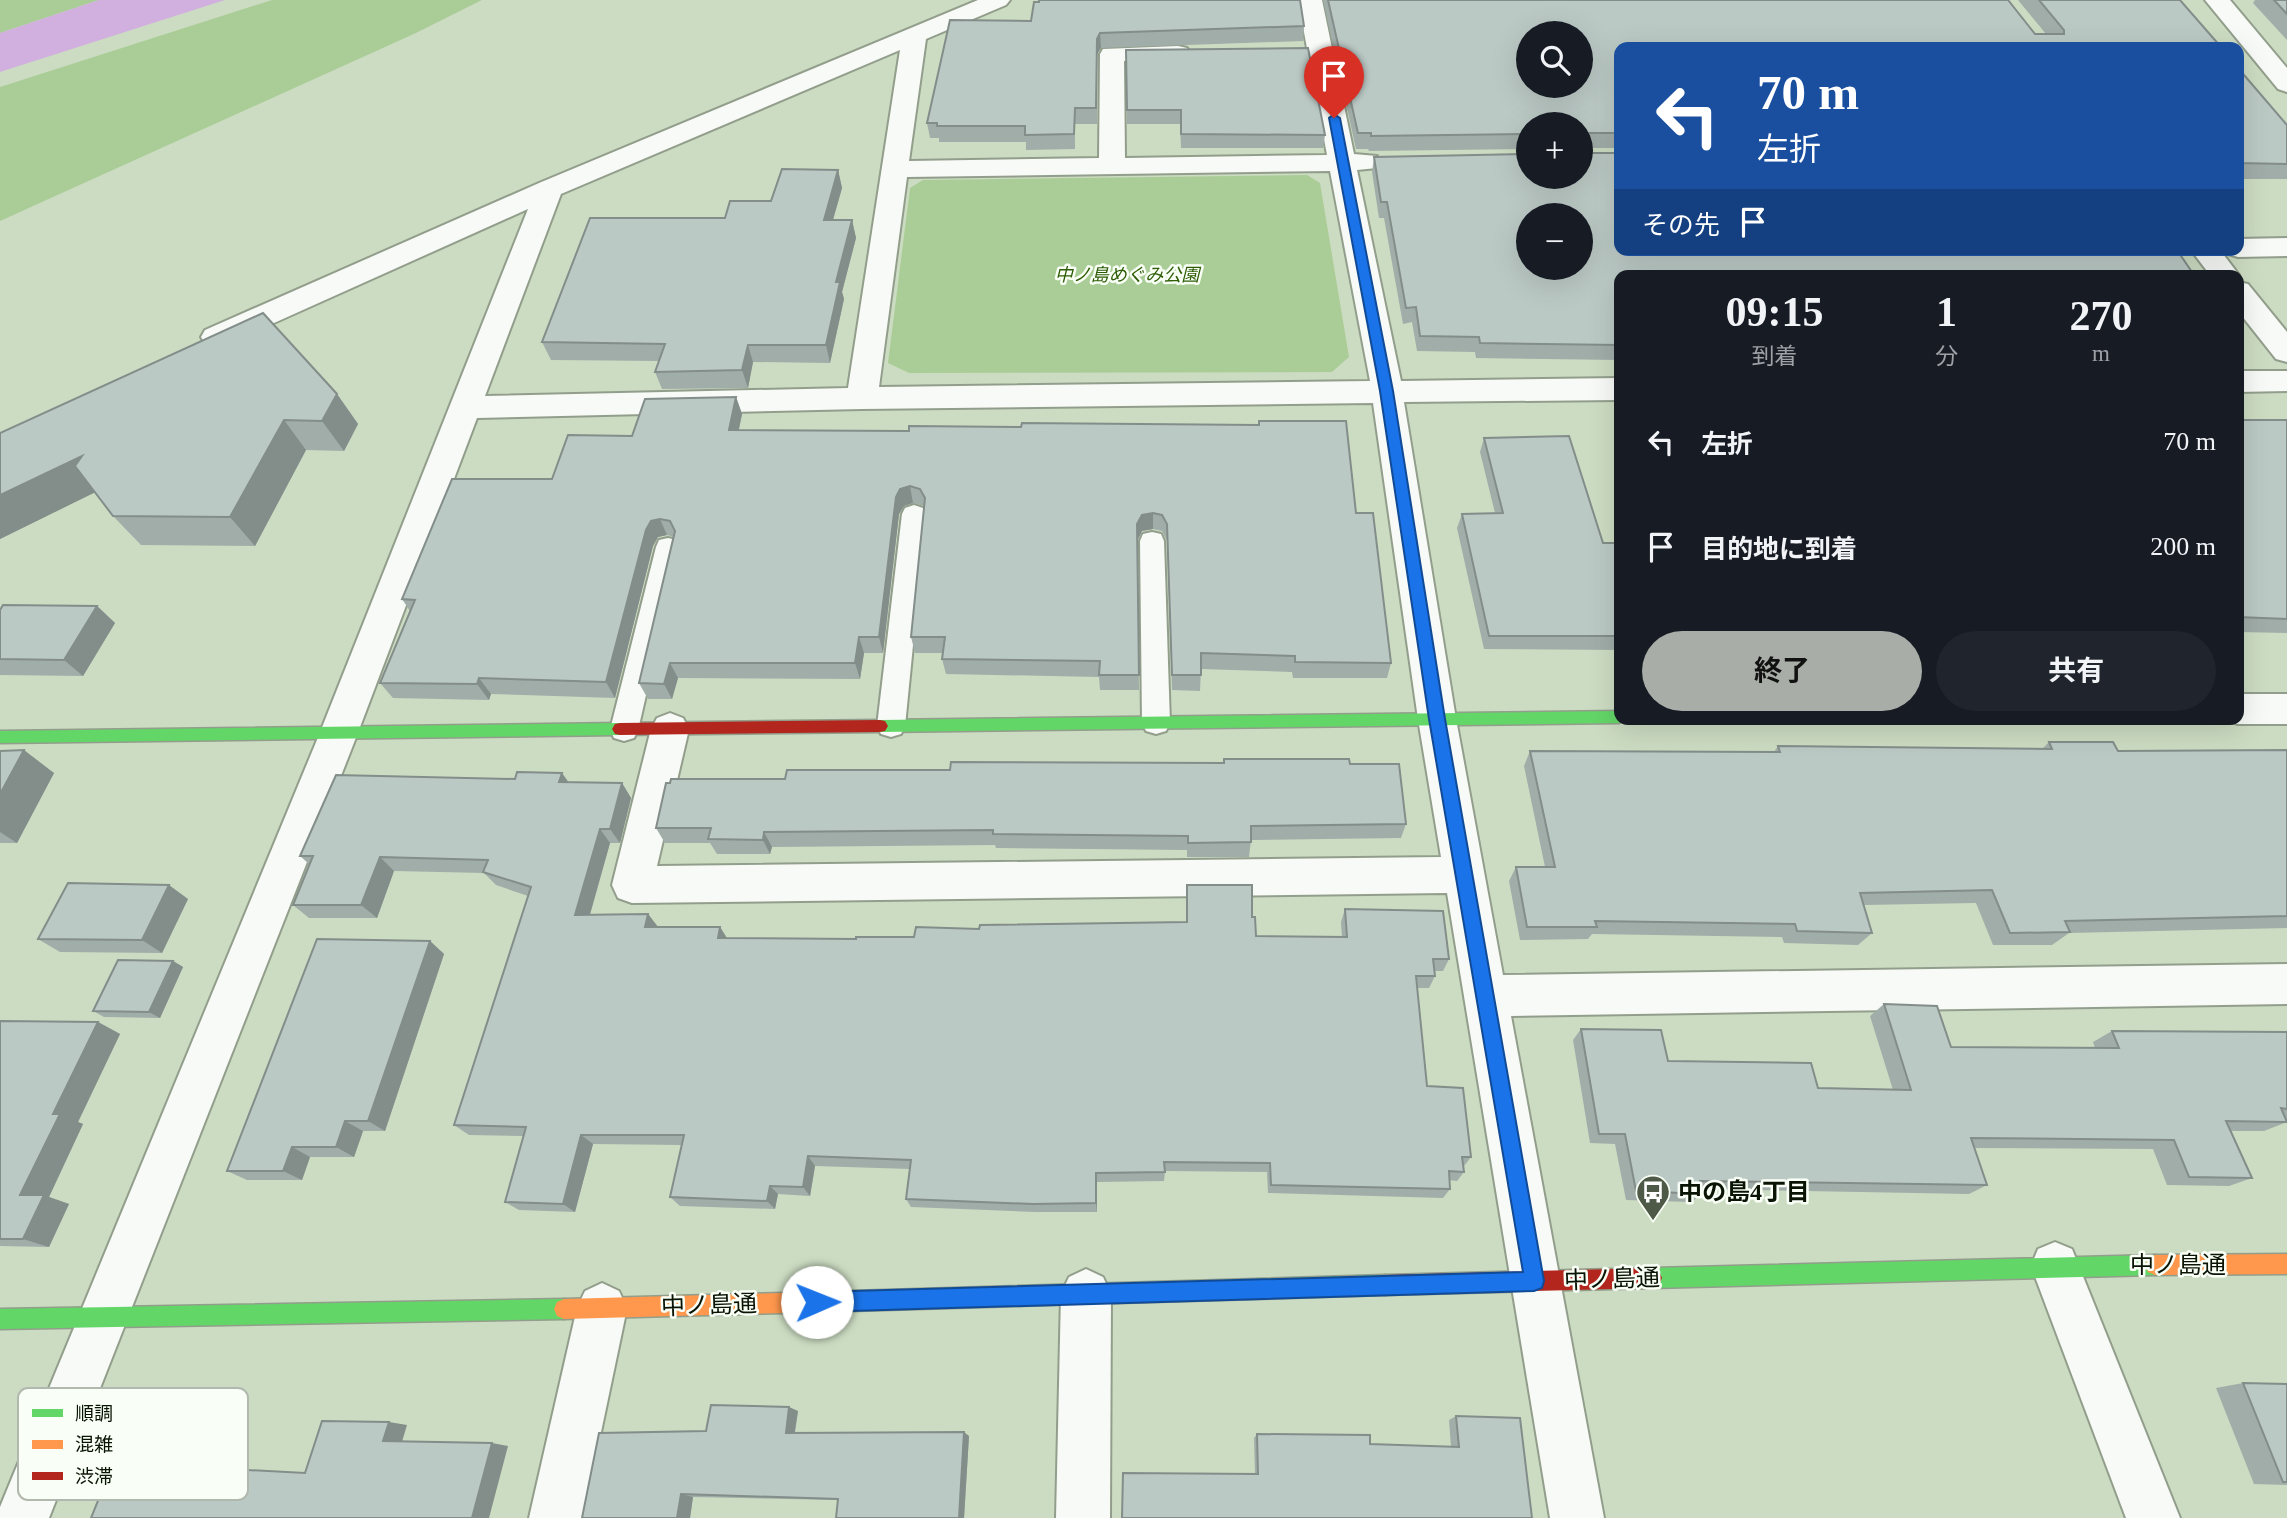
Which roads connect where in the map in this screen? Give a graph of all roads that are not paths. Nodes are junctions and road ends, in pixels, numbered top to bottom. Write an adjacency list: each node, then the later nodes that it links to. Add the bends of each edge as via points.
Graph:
1 (998, 0): 4 (street)
2 (1310, 0): 8 (street, via 1306,51)
3 (2217, 0): 6 (street)
4 (914, 35): 10 (street); 11 (street)
5 (1196, 52): 9 (street, via 1112,54)
6 (2287, 84)
7 (1396, 161): 8 (street)
8 (1344, 162): 9 (street); 22 (street)
9 (1112, 166): 10 (street)
10 (895, 169): 23 (street)
11 (549, 189): 17 (street); 24 (street)
12 (2287, 247): 13 (street)
13 (2244, 248)
14 (2210, 256): 15 (street)
15 (2221, 270)
16 (2244, 298): 18 (street)
17 (192, 348)
18 (2287, 352)
19 (2287, 381): 20 (street)
20 (2244, 382)
21 (1614, 389): 22 (street)
22 (1387, 391): 23 (street); 31 (street)
23 (862, 398): 24 (street)
24 (463, 407): 36 (street)
25 (914, 514): 33 (lane)
26 (1152, 541): 32 (lane)
27 (668, 547): 35 (lane)
28 (2244, 709): 29 (street)
29 (2287, 709)
30 (1614, 717): 31 (street)
31 (1437, 719): 32 (street); 38 (street)
32 (1156, 723): 33 (street)
33 (891, 726): 34 (street)
34 (670, 729): 35 (street); 38 (street, via 632,885)
35 (624, 730): 36 (street)
36 (338, 734): 37 (street); 46 (street)
37 (0, 737)
38 (1464, 875): 40 (street)
39 (2287, 984): 40 (street)
40 (1486, 996): 43 (street)
41 (2287, 1264): 42 (street, 中ノ島通)
42 (2055, 1266): 43 (street, 中ノ島通); 54 (street)
43 (1534, 1281): 44 (street, 中ノ島通); 53 (street)
44 (1086, 1294): 45 (street, 中ノ島通); 52 (street)
45 (602, 1308): 46 (street, 中ノ島通); 51 (street)
46 (104, 1317): 47 (street, 中ノ島通); 48 (street)
47 (0, 1319)
48 (75, 1388)
49 (29, 1500): 50 (street)
50 (22, 1518)
51 (556, 1518)
52 (1083, 1518)
53 (1577, 1518)
54 (2153, 1518)

